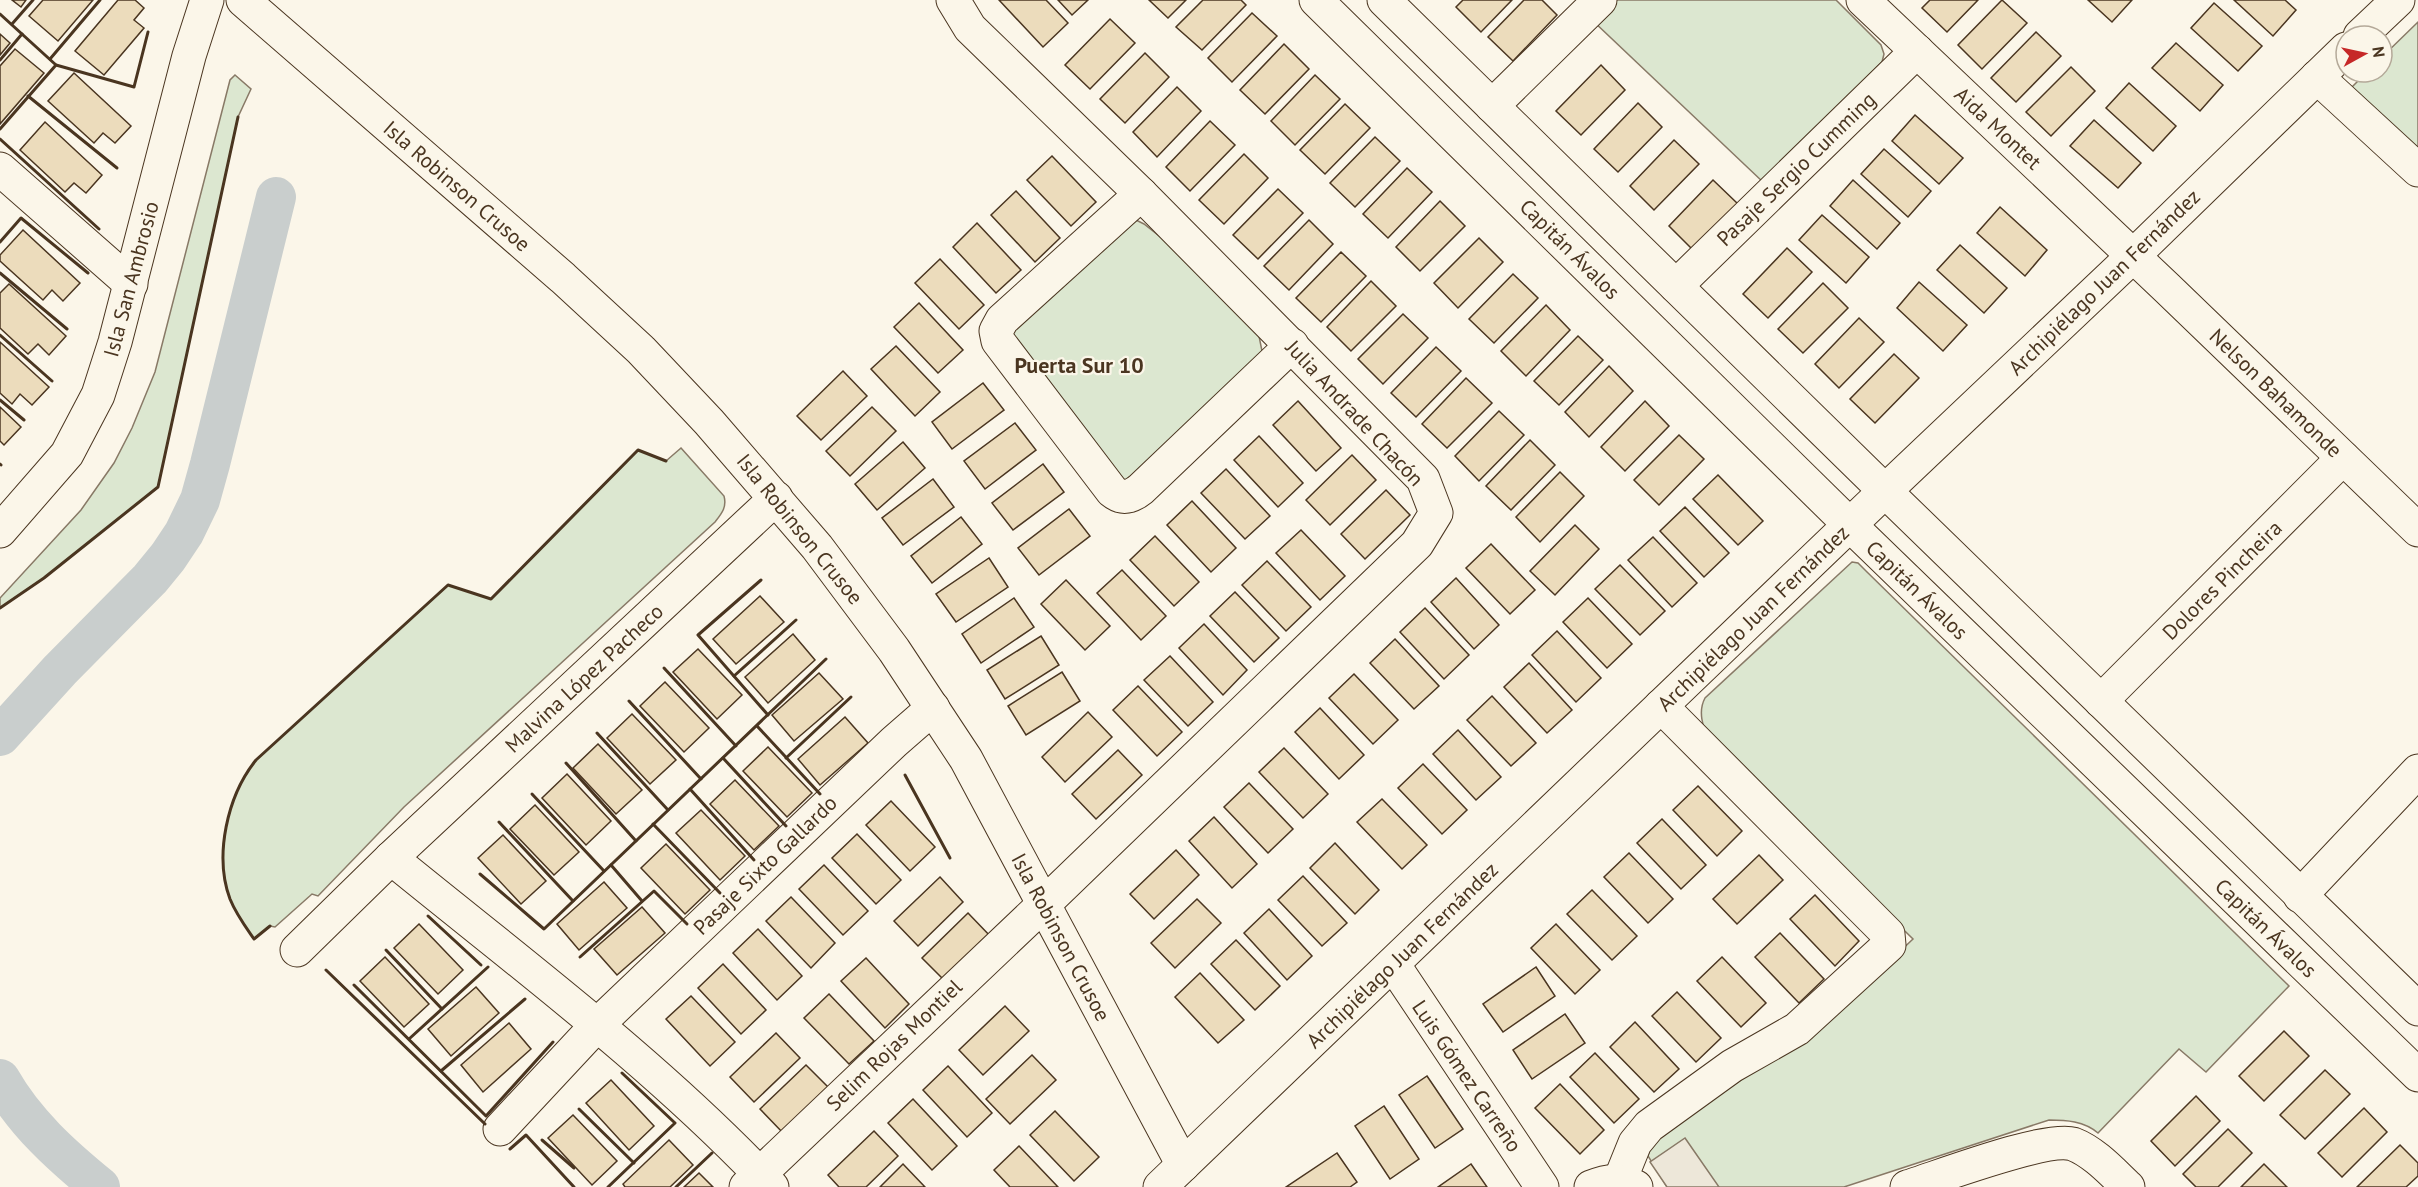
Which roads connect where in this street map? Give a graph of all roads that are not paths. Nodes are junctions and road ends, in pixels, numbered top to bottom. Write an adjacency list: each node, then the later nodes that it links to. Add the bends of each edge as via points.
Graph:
1 (207, 0): 18 (street, Isla San Ambrosio)
2 (243, 0): 23 (street, Isla Robinson Crusoe, via 641,350)
3 (953, 0): 16 (street, Julia Andrade Chacón, via 970,28)
4 (1316, 0): 25 (street, Capitán Ávalos)
5 (1384, 0): 13 (street)
6 (1600, 0): 13 (street)
7 (1863, 0): 10 (street, Aida Montet)
8 (2398, 0): 9 (street)
9 (2373, 24)
10 (1917, 51): 17 (street, Aida Montet); 19 (street, Pasaje Sergio Cumming)
11 (2334, 61): 12 (street, Archipiélago Juan Fernández)
12 (2317, 77): 15 (street); 17 (street, Archipiélago Juan Fernández)
13 (1492, 106): 19 (street)
14 (0, 169): 18 (street)
15 (2418, 170)
16 (1141, 194): 20 (street, Julia Andrade Chacón); 20 (street, via 1002,320 996,331 998,341 1113,491 1126,497 1141,489)
17 (2133, 256): 21 (street, Nelson Bahamonde); 22 (street, Archipiélago Juan Fernández)
18 (131, 284): 24 (street, Isla San Ambrosio, via 98,395 84,424 67,454)
19 (1676, 286): 22 (street)
20 (1292, 345): 33 (street, Julia Andrade Chacón, via 1422,479 1436,513 1417,544)
21 (2343, 458): 26 (street, Nelson Bahamonde); 27 (street, Dolores Pincheira)
22 (1885, 491): 25 (street, Archipiélago Juan Fernández); 27 (street)
23 (776, 498): 29 (street, Isla Robinson Crusoe, via 854,594); 31 (street, Malvina López Pacheco)
24 (6, 514)
25 (1850, 525): 28 (street, Archipiélago Juan Fernández); 38 (street, Capitán Ávalos)
26 (2418, 530)
27 (2101, 701): 32 (street)
28 (1661, 706): 35 (street, Archipiélago Juan Fernández); 42 (street, via 1890,939 1889,945 1797,1029 1732,1066 1649,1126 1635,1143)
29 (933, 708): 33 (street, Isla Robinson Crusoe, via 966,759); 37 (street, Pasaje Sixto Gallardo)
30 (2418, 771): 32 (street)
31 (391, 858): 34 (street, Malvina López Pacheco); 37 (street)
32 (2300, 896): 36 (street)
33 (1044, 904): 40 (street, Isla Robinson Crusoe); 41 (street, Selim Rojas Montiel)
34 (297, 950)
35 (1393, 964): 40 (street, Archipiélago Juan Fernández); 44 (street, Luis Gómez Carreño)
36 (2418, 1009)
37 (597, 1025): 39 (street, Pasaje Sixto Gallardo); 41 (street, via 674,1091)
38 (2418, 1075)
39 (500, 1129)
40 (1189, 1176): 43 (street, Archipiélago Juan Fernández)
41 (759, 1182)
42 (1616, 1185)
43 (1160, 1187)
44 (1542, 1187)
45 (1907, 1187): 46 (street, via 2059,1142 2091,1155)
46 (2128, 1187)

